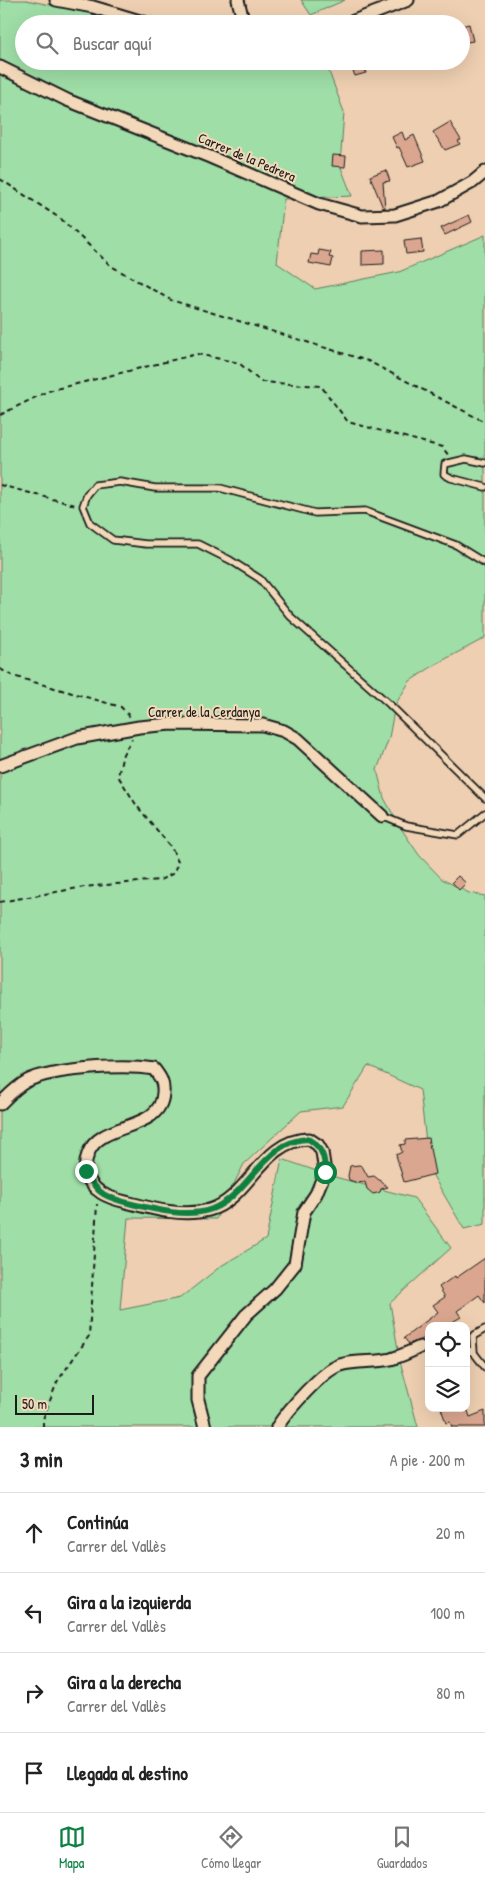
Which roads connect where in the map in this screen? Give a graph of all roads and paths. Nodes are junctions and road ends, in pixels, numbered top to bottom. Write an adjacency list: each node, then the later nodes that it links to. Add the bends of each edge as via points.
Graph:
1 (56, 0): 4 (street)
2 (238, 0): 5 (street)
3 (408, 0): 6 (street)
4 (118, 15)
5 (242, 15)
6 (369, 15)
7 (0, 67): 8 (street, Carrer de la Pedrera, via 67,100 319,204 362,216 395,215 439,201)
8 (485, 172)
9 (0, 179): 11 (path, via 60,219 111,266 172,300 368,361)
10 (0, 415): 12 (path, via 48,391 197,354 239,363 261,382 321,386 348,422 442,447)
11 (485, 422)
12 (454, 461): 13 (lane); 15 (lane, via 445,464 444,474)
13 (485, 462)
14 (0, 485): 16 (path)
15 (485, 487)
16 (82, 506): 17 (lane, via 95,485 120,482 155,488 220,488 315,513 365,511 456,545); 21 (lane, via 90,523 112,540 198,544 260,579 290,616 389,704)
17 (485, 563)
18 (0, 669): 19 (path, via 22,679 121,706)
19 (139, 727): 20 (street, Carrer de la Cerdanya, via 77,738); 23 (street, Carrer de la Cerdanya, via 227,724 263,725 284,731 298,739); 24 (path, via 123,754 118,776 137,806 171,846 178,862 174,874 160,880 84,887)
20 (0, 766)
21 (485, 798)
22 (485, 813): 23 (lane, via 458,835 406,826)
23 (382, 816)
24 (0, 902)
25 (0, 1104): 26 (street, via 27,1081 52,1074 122,1066 154,1069 164,1084 163,1100 155,1112 138,1123 104,1134 90,1147 86,1171)
26 (98, 1192): 32 (path, via 89,1336 57,1382); 33 (street, via 156,1209 176,1212 211,1210 234,1194 288,1142 308,1139 322,1152 325,1172 304,1212 295,1264 275,1289 246,1316 198,1376 198,1400)
27 (485, 1329): 30 (lane, via 473,1336)
28 (424, 1346): 34 (street, via 390,1359 353,1362 332,1369)
29 (470, 1351): 30 (lane)
30 (474, 1353): 31 (lane)
31 (485, 1367)
32 (43, 1427)
33 (204, 1427)
34 (277, 1427)

